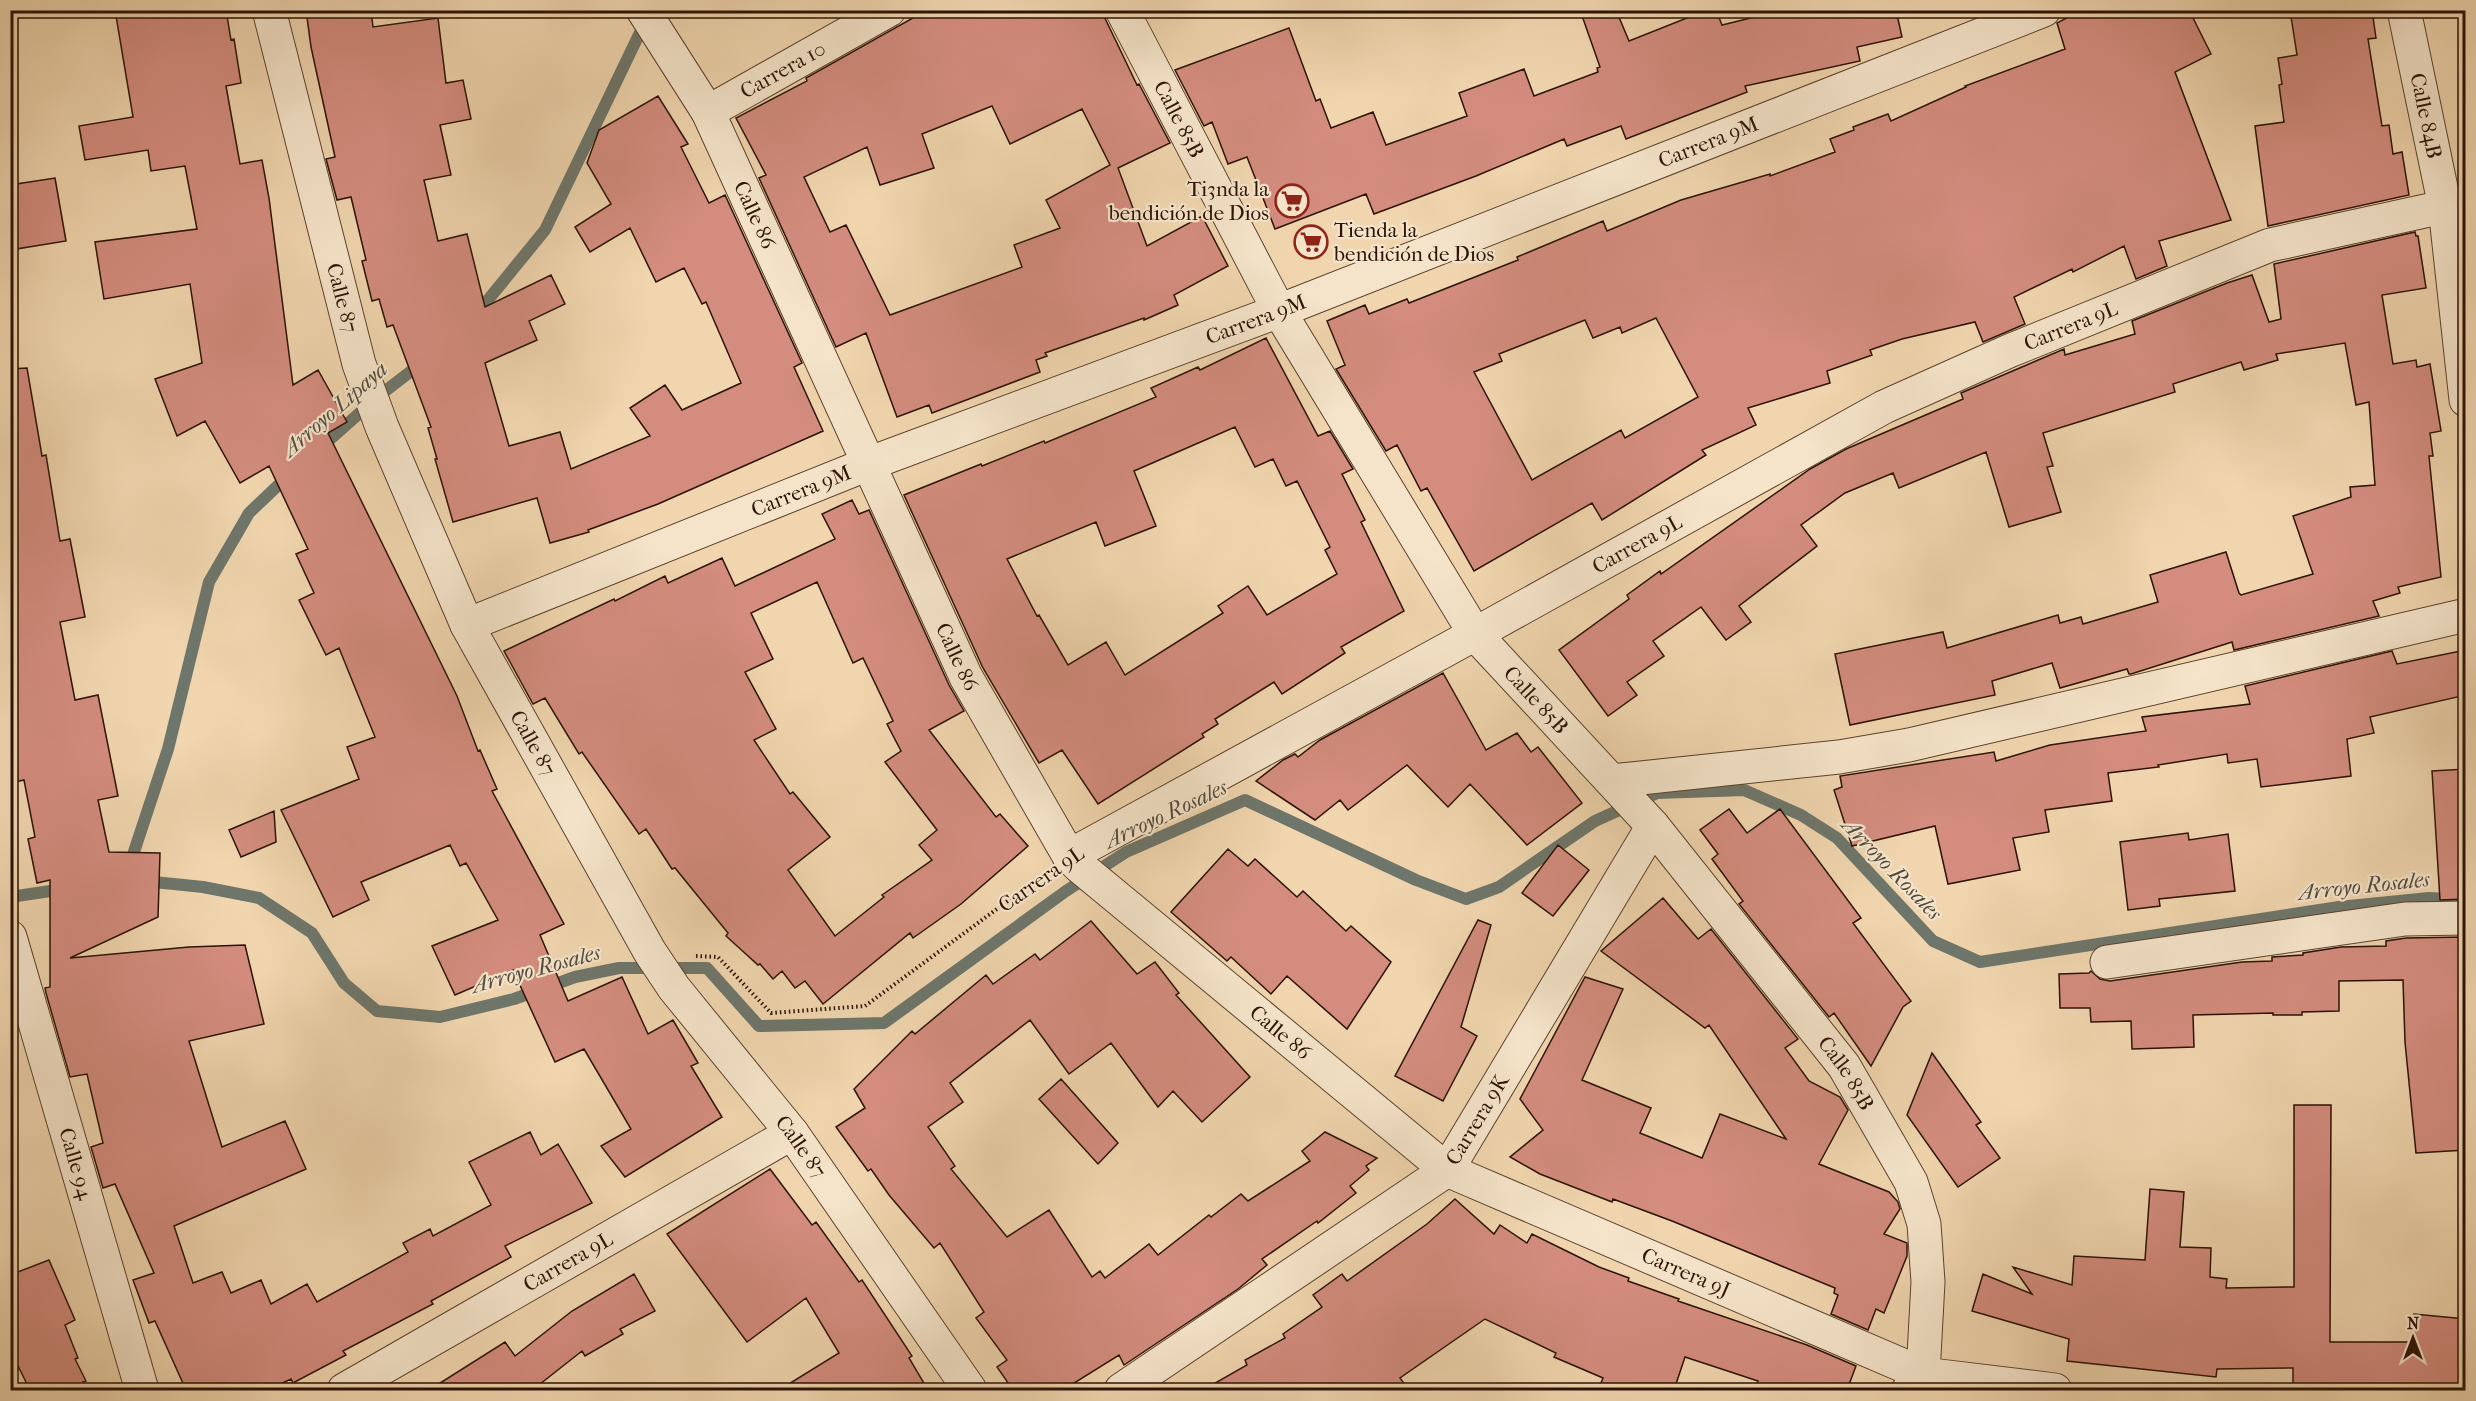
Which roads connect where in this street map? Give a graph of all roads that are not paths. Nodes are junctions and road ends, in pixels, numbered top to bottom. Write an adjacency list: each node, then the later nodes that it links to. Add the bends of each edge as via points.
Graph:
1 (269, 10): 13 (street, Calle 87, via 364,376)
2 (889, 10): 7 (street, Carrera 10)
3 (1122, 10): 9 (street, Calle 85B)
4 (2044, 10): 9 (street, Carrera 9M)
5 (2404, 10): 8 (street, Calle 84B)
6 (649, 21): 7 (street, Calle 86)
7 (708, 112): 11 (street, Calle 86)
8 (2456, 205): 10 (street, Calle 84B); 14 (street, Carrera 9L, via 2270,245 2009,351 1884,407)
9 (1279, 311): 11 (street, Carrera 9M); 14 (street, Calle 85B)
10 (2466, 400)
11 (868, 464): 13 (street, Carrera 9M); 16 (street, Calle 86, via 966,677)
12 (2466, 615): 15 (street, via 1909,745)
13 (467, 625): 20 (street, Calle 87, via 652,954 674,988)
14 (1475, 634): 15 (street, Calle 85B); 16 (street, Carrera 9L)
15 (1633, 804): 21 (street, Carrera 9K); 22 (street, Calle 85B, via 1844,1066 1911,1182 1924,1224 1928,1282)
16 (1074, 861): 21 (street, Calle 86)
17 (2466, 918): 19 (street, via 2405,919)
18 (14, 957): 23 (street, Calle 94)
19 (2107, 962)
20 (792, 1133): 24 (street, Carrera 9L); 25 (street, Calle 87)
21 (1447, 1170): 22 (street, Carrera 9J); 26 (street, Carrera 9K)
22 (1915, 1382): 27 (street, Carrera 9J)
23 (142, 1390)
24 (344, 1390)
25 (970, 1390)
26 (1121, 1390)
27 (2055, 1390)

